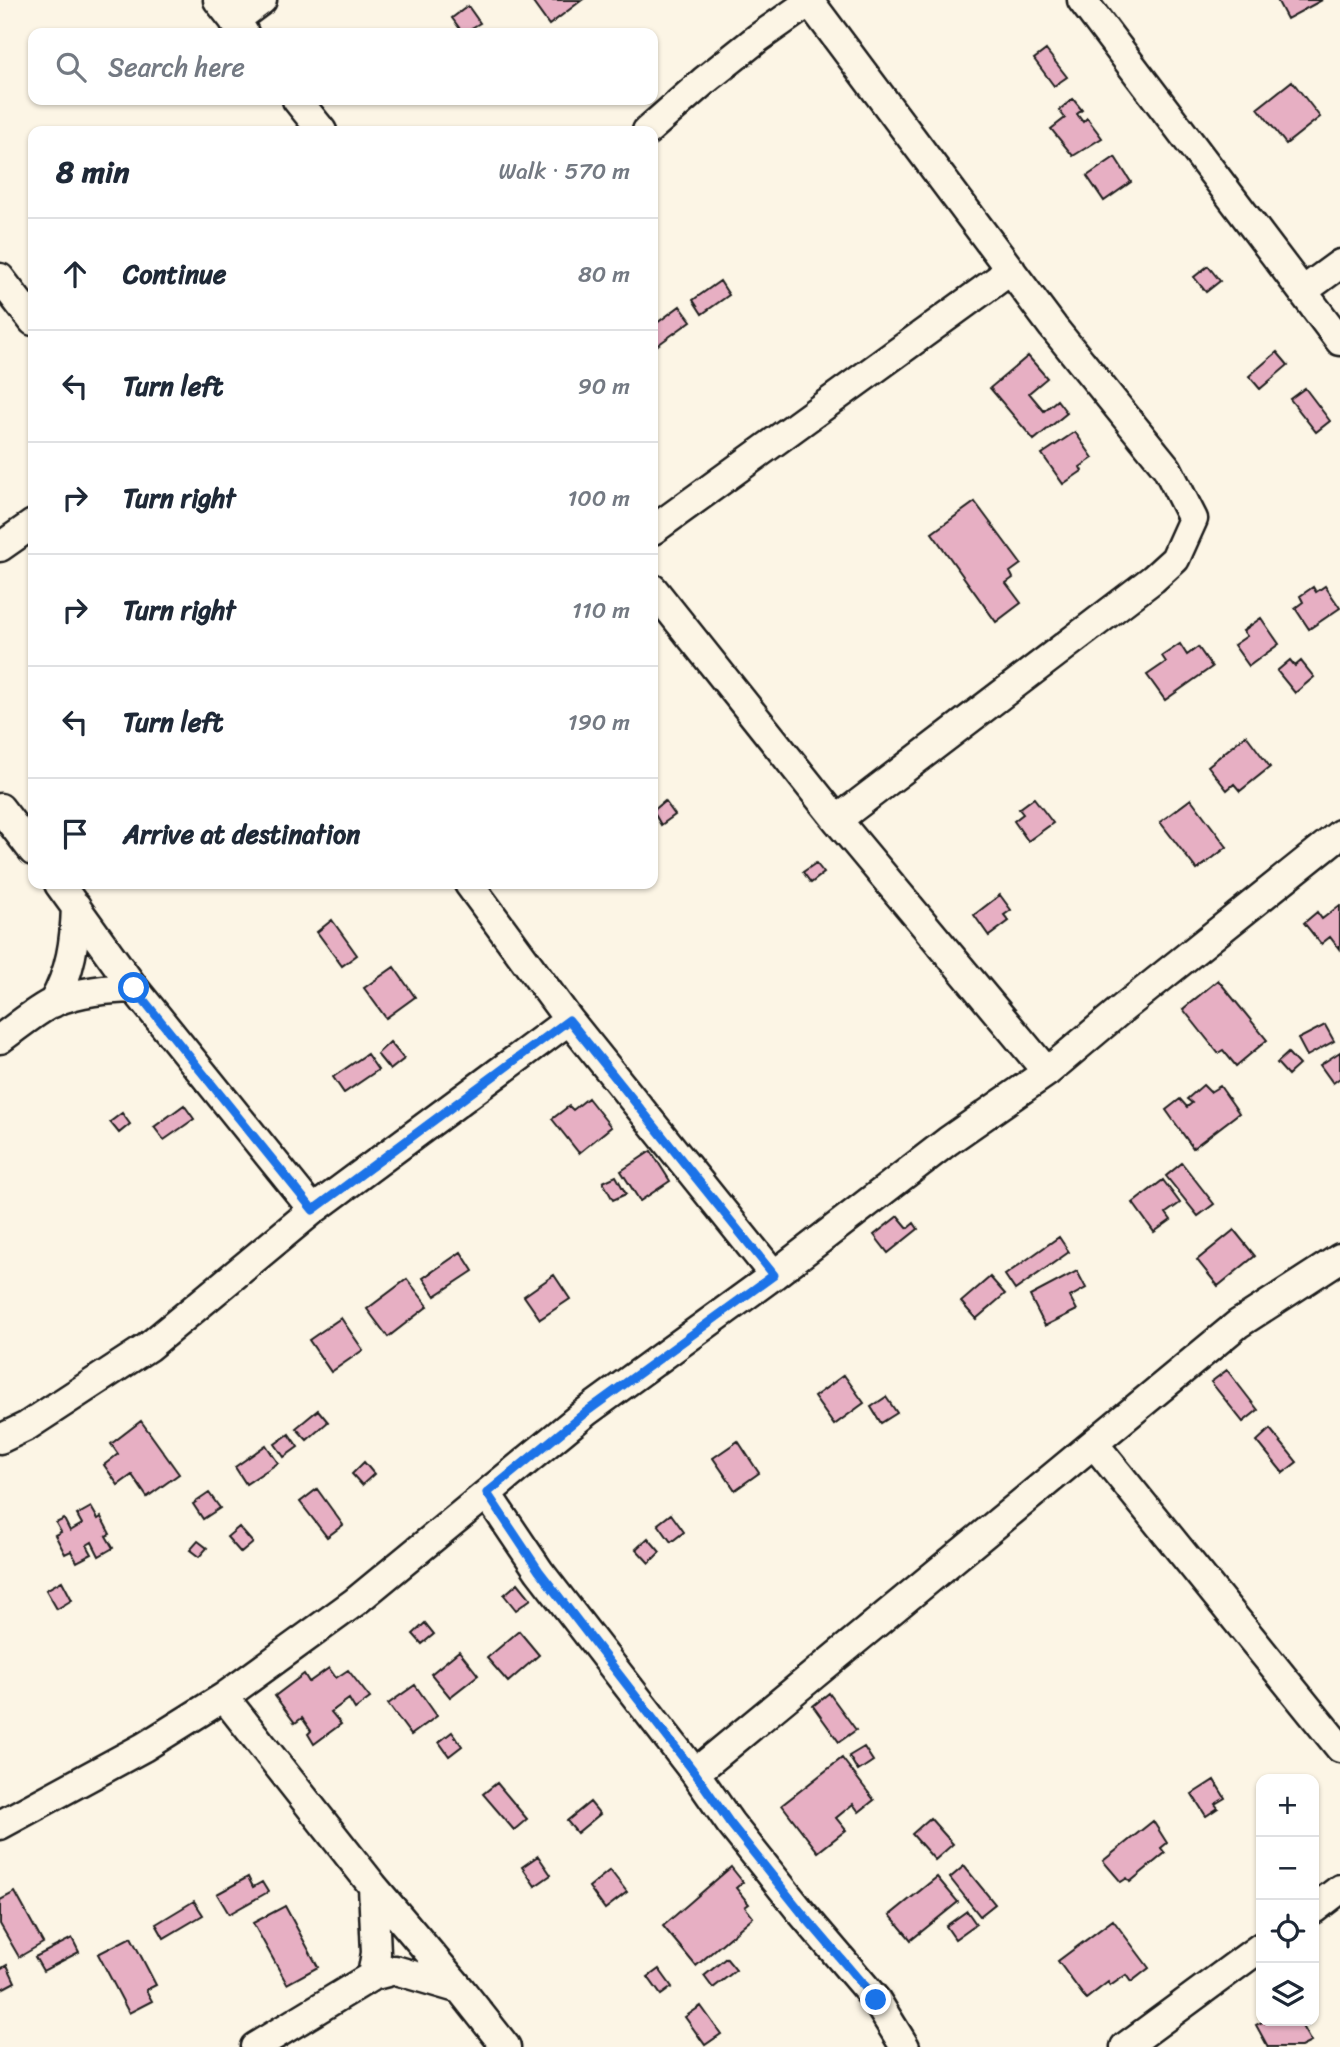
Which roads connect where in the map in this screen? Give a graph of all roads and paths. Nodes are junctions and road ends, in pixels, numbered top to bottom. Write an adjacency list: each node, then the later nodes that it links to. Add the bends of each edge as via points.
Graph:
1 (262, 0): 4 (street)
2 (1082, 0): 11 (street)
3 (811, 1): 7 (street, via 747,47); 9 (street)
4 (232, 18)
5 (301, 105): 6 (street)
6 (318, 126)
7 (653, 126)
8 (1340, 264): 11 (street)
9 (1011, 270): 14 (street); 19 (street, via 1167,468 1193,519 1175,559 1153,579)
10 (0, 278): 12 (street)
11 (1303, 291): 13 (street)
12 (28, 314)
13 (1340, 341)
14 (658, 526)
15 (28, 527): 16 (street)
16 (0, 547)
17 (658, 595): 19 (street)
18 (0, 808): 21 (street)
19 (838, 820): 28 (street)
20 (1340, 834): 28 (street)
21 (28, 844)
22 (473, 889): 26 (street)
23 (67, 895): 24 (street); 25 (street, via 72,954 65,983)
24 (134, 988): 25 (street, via 79,993); 29 (street)
25 (53, 1003): 27 (street)
26 (569, 1020): 29 (street); 31 (street)
27 (0, 1039)
28 (1047, 1072): 31 (street)
29 (313, 1210): 32 (street, via 148,1347)
30 (1340, 1258): 33 (street, via 1238,1324)
31 (774, 1275): 34 (street, via 586,1412)
32 (0, 1439)
33 (1095, 1445): 36 (street); 37 (street)
34 (487, 1493): 35 (street, via 355,1602); 37 (street, via 539,1571)
35 (224, 1697): 38 (street, via 144,1747); 39 (street)
36 (1340, 1748)
37 (695, 1773): 47 (street, via 746,1843 876,2000)
38 (0, 1825)
39 (373, 1886): 43 (street, via 376,1953); 44 (street)
40 (1340, 1889): 41 (street)
41 (1319, 1905)
42 (1256, 1951): 48 (street)
43 (372, 1976): 44 (street, via 395,1970); 45 (street)
44 (461, 1990): 46 (street)
45 (255, 2047)
46 (506, 2047)
47 (905, 2047)
48 (1125, 2047)

